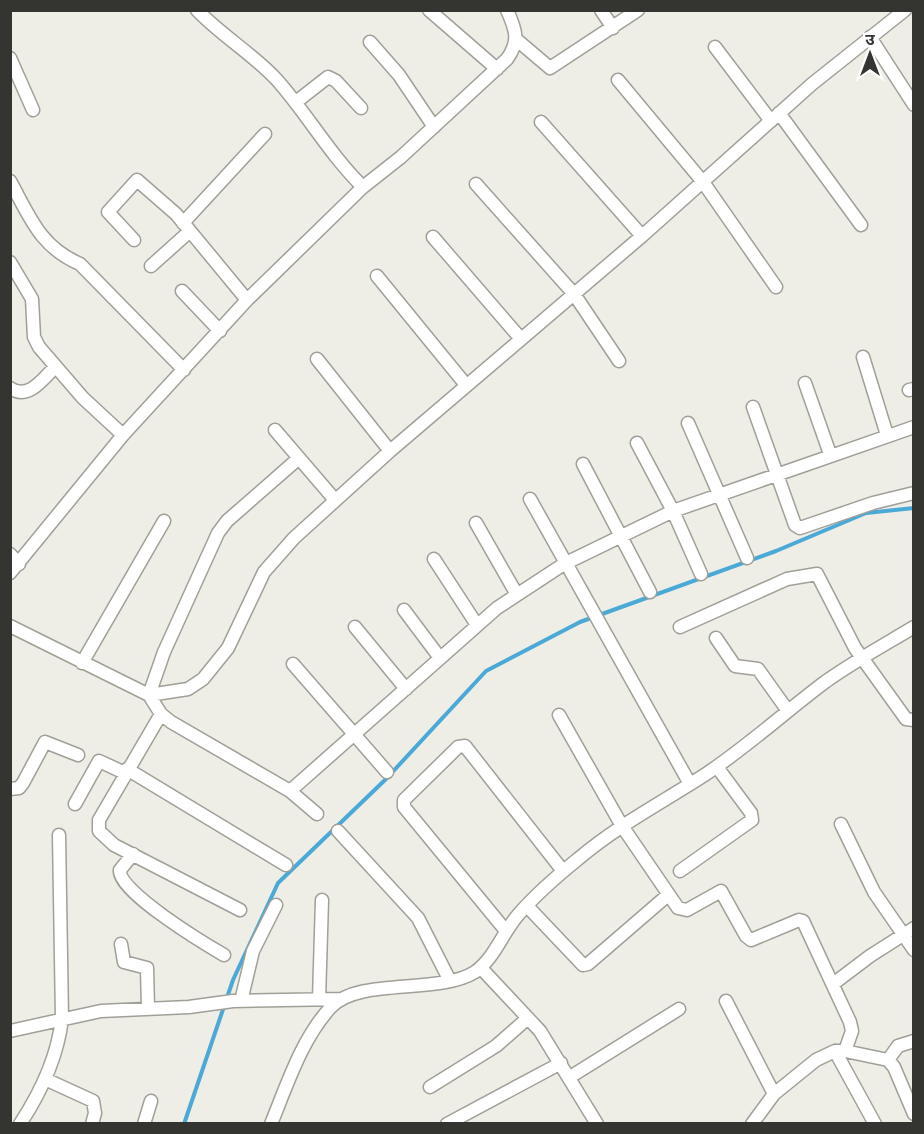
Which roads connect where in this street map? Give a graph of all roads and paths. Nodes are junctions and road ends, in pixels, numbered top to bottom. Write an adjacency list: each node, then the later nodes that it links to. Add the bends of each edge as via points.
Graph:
1 (198, 10): 15 (street, via 260,63)
2 (429, 10): 13 (street)
3 (507, 10): 9 (street)
4 (601, 10): 7 (street)
5 (638, 10): 7 (street)
6 (905, 10): 8 (street)
7 (613, 28): 9 (street, via 550,68)
8 (870, 36): 16 (street); 19 (street)
9 (517, 40): 13 (street)
10 (370, 42): 21 (street, via 399,75)
11 (715, 47): 19 (street)
12 (10, 58): 18 (street)
13 (497, 69): 21 (street)
14 (618, 80): 24 (street)
15 (296, 102): 17 (street, via 328,77); 26 (street)
16 (914, 105)
17 (361, 108)
18 (33, 110)
19 (775, 117): 24 (street); 27 (street)
20 (541, 122): 29 (street)
21 (434, 127): 26 (street)
22 (265, 134): 28 (street)
23 (10, 181): 44 (street, via 49,245 80,264)
24 (703, 182): 29 (street); 35 (street)
25 (476, 184): 37 (street)
26 (363, 187): 38 (street)
27 (861, 225)
28 (187, 227): 31 (street, via 137,180 108,212); 33 (street); 38 (street)
29 (642, 236): 37 (street)
30 (434, 237): 40 (street)
31 (134, 240)
32 (10, 262): 45 (street, via 32,299 34,337)
33 (151, 266)
34 (378, 276): 47 (street)
35 (776, 286)
36 (182, 291): 39 (street)
37 (574, 294): 40 (street); 43 (street)
38 (247, 300): 39 (street)
39 (220, 331): 44 (street)
40 (521, 339): 47 (street)
41 (863, 357): 54 (street)
42 (316, 359): 56 (street)
43 (619, 361)
44 (184, 370): 53 (street)
45 (60, 373): 48 (street, via 28,392); 53 (street)
46 (805, 383): 57 (street)
47 (466, 385): 56 (street)
48 (10, 388)
49 (753, 406): 60 (street)
50 (688, 423): 62 (street)
51 (914, 427): 54 (street)
52 (275, 430): 58 (street)
53 (123, 435): 71 (street)
54 (887, 435): 57 (street)
55 (637, 443): 65 (street)
56 (390, 451): 64 (street)
57 (830, 454): 60 (street)
58 (299, 458): 64 (street); 88 (street, via 218,533 164,652)
59 (583, 464): 68 (street)
60 (775, 473): 61 (street, via 795,525 800,528); 62 (street)
61 (914, 493)
62 (719, 494): 65 (street); 69 (street)
63 (530, 499): 72 (street)
64 (334, 500): 88 (street, via 264,572 237,632 216,665 188,689)
65 (673, 511): 68 (street); 73 (street)
66 (164, 521): 85 (street)
67 (476, 523): 75 (street)
68 (620, 535): 72 (street); 74 (street)
69 (747, 558)
70 (434, 559): 77 (street)
71 (13, 564)
72 (564, 564): 75 (street); 98 (street)
73 (701, 574)
74 (650, 592)
75 (516, 593): 77 (street)
76 (404, 610): 83 (street)
77 (477, 625): 83 (street)
78 (10, 626): 85 (street)
79 (355, 627): 87 (street)
80 (680, 627): 84 (street, via 764,588 812,573 819,576)
81 (914, 627): 84 (street)
82 (716, 638): 89 (street, via 735,666 758,669)
83 (440, 658): 87 (street)
84 (862, 658): 89 (street); 92 (street, via 906,719)
85 (82, 663): 88 (street)
86 (293, 664): 93 (street)
87 (406, 689): 93 (street)
88 (149, 695): 90 (street)
89 (788, 711): 95 (street)
90 (161, 714): 96 (street); 100 (street)
91 (559, 716): 104 (street)
92 (914, 720)
93 (353, 734): 97 (street); 100 (street)
94 (78, 755): 99 (street, via 45,742 19,788)
95 (717, 767): 98 (street); 110 (street, via 751,813 752,820)
96 (126, 771): 101 (street, via 99,761); 107 (street, via 98,826 103,837); 108 (street)
97 (387, 772)
98 (690, 784): 104 (street)
99 (10, 789)
100 (290, 791): 102 (street)
101 (75, 804)
102 (317, 814)
103 (841, 824): 118 (street, via 874,892)
104 (622, 826): 109 (street); 111 (street)
105 (338, 831): 123 (street, via 418,918)
106 (59, 834): 131 (street)
107 (133, 854): 115 (street); 121 (street, via 120,870 122,880 166,917)
108 (286, 865)
109 (563, 871): 114 (street); 117 (street, via 465,746 458,747 404,800 404,807)
110 (680, 871)
111 (668, 896): 114 (street, via 583,965); 124 (street, via 682,910 721,891 751,940 802,921)
112 (322, 900): 125 (street)
113 (276, 905): 127 (street, via 253,951)
114 (527, 906): 117 (street)
115 (240, 910)
116 (914, 928): 118 (street)
117 (506, 931): 122 (street)
118 (902, 936): 120 (street); 124 (street)
119 (121, 944): 129 (street, via 124,962 147,968)
120 (914, 950)
121 (224, 955)
122 (481, 968): 123 (street); 132 (street)
123 (450, 981): 126 (street, via 358,993)
124 (833, 984): 135 (street, via 852,1031)
125 (320, 999): 126 (street); 127 (street)
126 (341, 999): 147 (street, via 309,1040)
127 (237, 1001): 129 (street)
128 (726, 1001): 141 (street)
129 (148, 1008): 131 (street)
130 (679, 1009): 138 (street)
131 (62, 1018): 133 (street); 139 (street)
132 (528, 1018): 137 (street); 140 (street, via 495,1046)
133 (10, 1031)
134 (914, 1041): 136 (street, via 898,1046)
135 (840, 1051): 136 (street); 141 (street, via 816,1060); 151 (street)
136 (888, 1060): 143 (street)
137 (561, 1064): 138 (street); 148 (street)
138 (570, 1077): 149 (street)
139 (45, 1079): 144 (street); 145 (street, via 93,1101)
140 (430, 1087)
141 (774, 1094): 150 (street)
142 (151, 1101): 146 (street)
143 (914, 1114)
144 (20, 1124)
145 (92, 1124)
146 (144, 1124)
147 (270, 1124)
148 (447, 1124)
149 (597, 1124)
150 (752, 1124)
151 (875, 1124)

